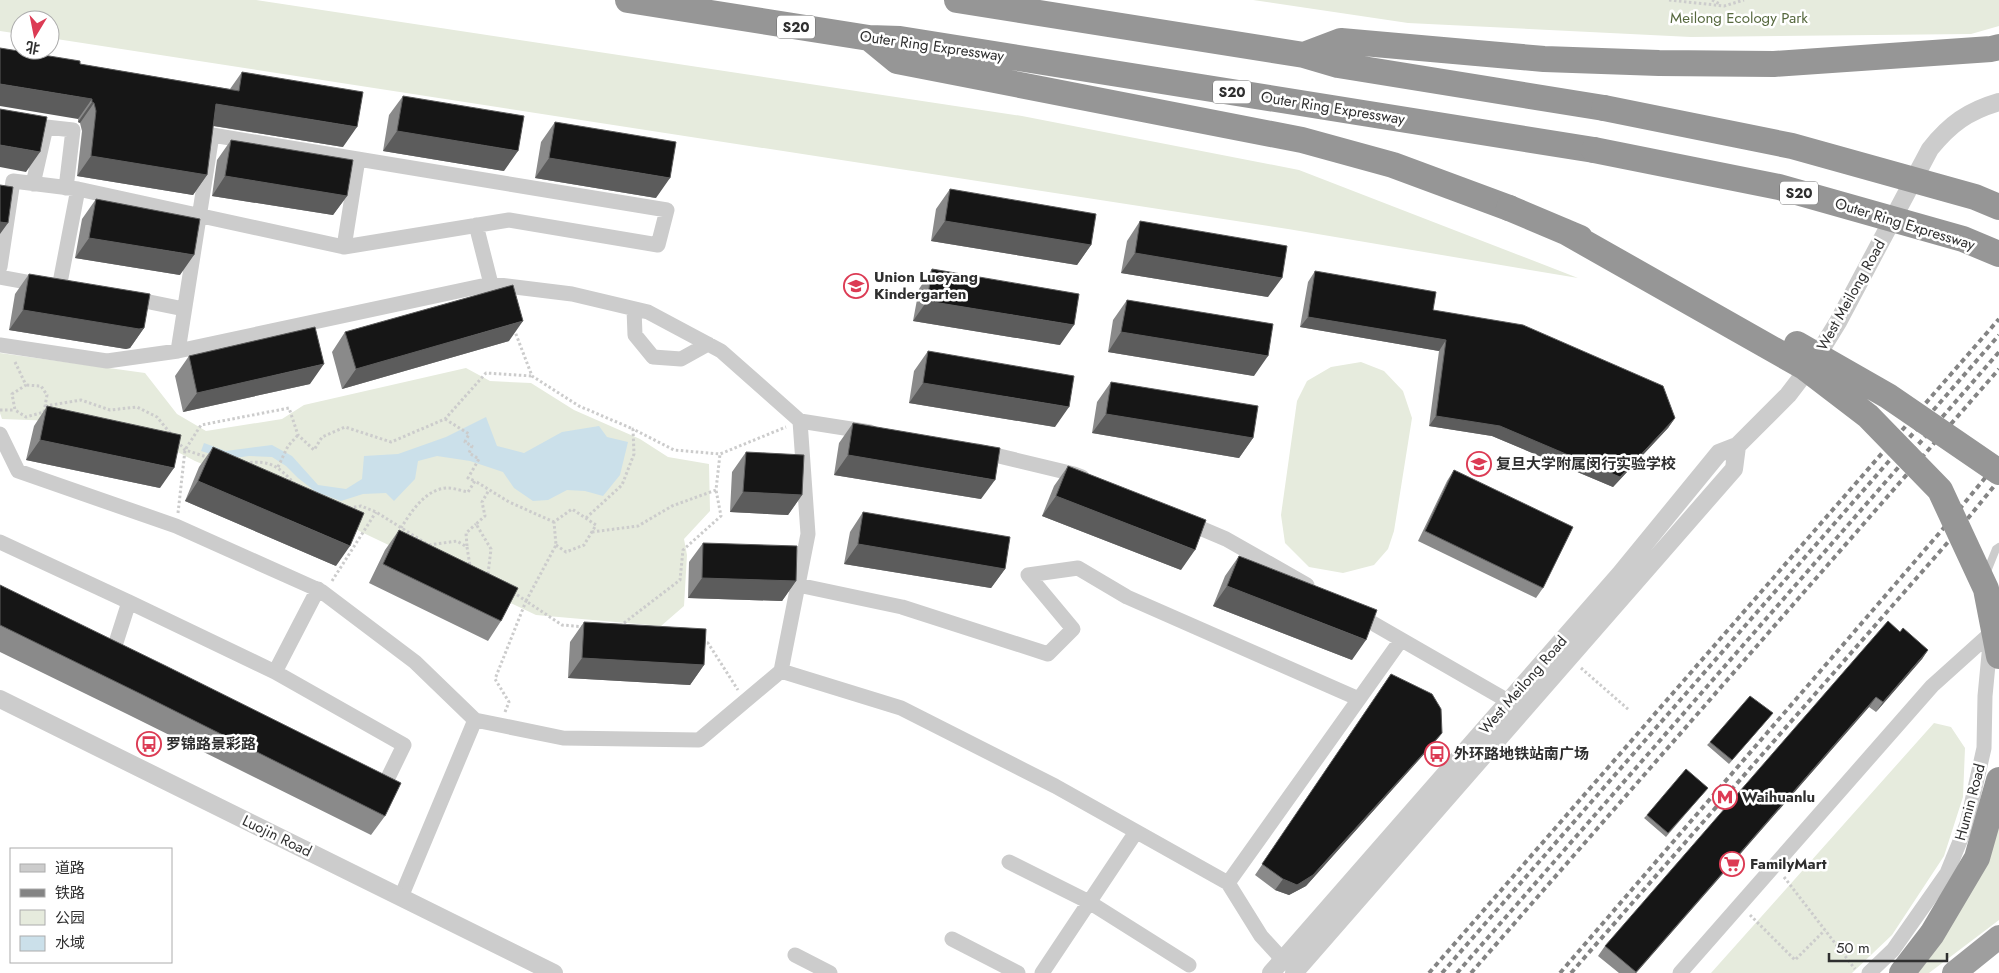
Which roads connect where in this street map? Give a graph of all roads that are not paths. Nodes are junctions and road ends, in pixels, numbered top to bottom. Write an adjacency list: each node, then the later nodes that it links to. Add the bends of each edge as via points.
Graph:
1 (628, 0): 3 (highway, Outer Ring Expressway / S20)
2 (957, 0): 5 (highway)
3 (869, 38): 16 (highway, bridge, via 897,61 1302,140 1401,168); 18 (highway, Outer Ring Expressway / S20, bridge, via 900,39 1594,150 1779,187 1963,239)
4 (1990, 49): 5 (highway, via 1774,64 1658,64 1486,55 1341,41)
5 (1304, 55): 13 (highway, bridge, via 1338,65 1604,108 1792,146 1976,197)
6 (1999, 102): 31 (street, West Meilong Road, via 1964,116 1944,131 1930,150 1814,361 1788,395)
7 (28, 123): 8 (street)
8 (46, 127): 11 (street); 12 (street, via 73,130)
9 (358, 159): 14 (street, via 212,135); 15 (street, via 667,210 658,244 509,220); 17 (street)
10 (7, 180): 11 (street); 19 (street)
11 (33, 184): 12 (street)
12 (72, 188): 14 (street); 20 (street, via 64,289)
13 (1999, 207)
14 (199, 215): 17 (street); 23 (street)
15 (476, 225): 17 (street); 21 (street)
16 (1564, 231): 33 (highway, bridge, via 1750,318 1888,396); 47 (highway, bridge, via 1804,367 1868,416 1940,490 1986,588)
17 (344, 247)
18 (1999, 254)
19 (0, 267)
20 (0, 277)
21 (491, 284): 24 (street, via 572,294); 27 (street)
22 (117, 296): 23 (street)
23 (184, 309): 27 (street)
24 (634, 309): 25 (street, via 648,312); 25 (street, via 635,335 654,357 681,359)
25 (708, 344): 28 (street, via 721,351)
26 (4, 346): 27 (street, via 107,361)
27 (178, 351)
28 (800, 421): 30 (street); 38 (street, via 808,534)
29 (0, 434): 39 (street, via 18,471 176,526)
30 (888, 435)
31 (1737, 446): 53 (street, West Meilong Road, via 1719,454 1620,574); 66 (street, West Meilong Road, via 1734,469 1569,658)
32 (965, 448): 34 (street)
33 (1999, 472)
34 (1091, 481)
35 (1172, 516): 40 (street, via 1226,538)
36 (0, 542): 41 (street)
37 (1999, 547): 42 (lane, via 1980,588)
38 (798, 585): 49 (street); 52 (street, via 902,607 1048,654 1073,629 1028,575 1078,568 1127,597)
39 (320, 590): 50 (street); 54 (street, via 415,662)
40 (1318, 592)
41 (129, 602): 48 (street, via 107,653); 50 (street)
42 (1981, 605)
43 (1343, 606): 46 (street)
44 (1981, 614): 47 (lane)
45 (1999, 614): 47 (street)
46 (1401, 640): 52 (street); 53 (street)
47 (1995, 644): 72 (street, via 1932,686); 73 (street, Humin Road, via 1985,696 1984,748 1967,824 1947,873 1893,950)
48 (129, 663)
49 (781, 671): 54 (street, via 699,740 563,738); 57 (street, via 900,708 1055,786)
50 (275, 672): 55 (street, via 404,745 384,786)
51 (0, 699): 60 (street, Luojin Road)
52 (1359, 699): 59 (street)
53 (1508, 701): 66 (street, West Meilong Road)
54 (475, 720): 60 (street)
55 (358, 773)
56 (1999, 780): 74 (highway, via 1977,858 1932,934)
57 (1136, 832): 59 (street); 61 (street)
58 (1009, 862): 61 (street)
59 (1228, 883): 66 (street, via 1261,936)
60 (401, 897): 67 (street, Luojin Road)
61 (1089, 902): 65 (street); 70 (street)
62 (1999, 937): 75 (highway)
63 (952, 940): 69 (street)
64 (795, 955): 68 (street)
65 (1189, 965)
66 (1288, 966): 71 (street, West Meilong Road)
67 (554, 973)
68 (830, 973)
69 (1018, 973)
70 (1042, 973)
71 (1271, 973)
72 (1680, 973)
73 (1869, 973)
74 (1902, 973)
75 (1954, 973)

